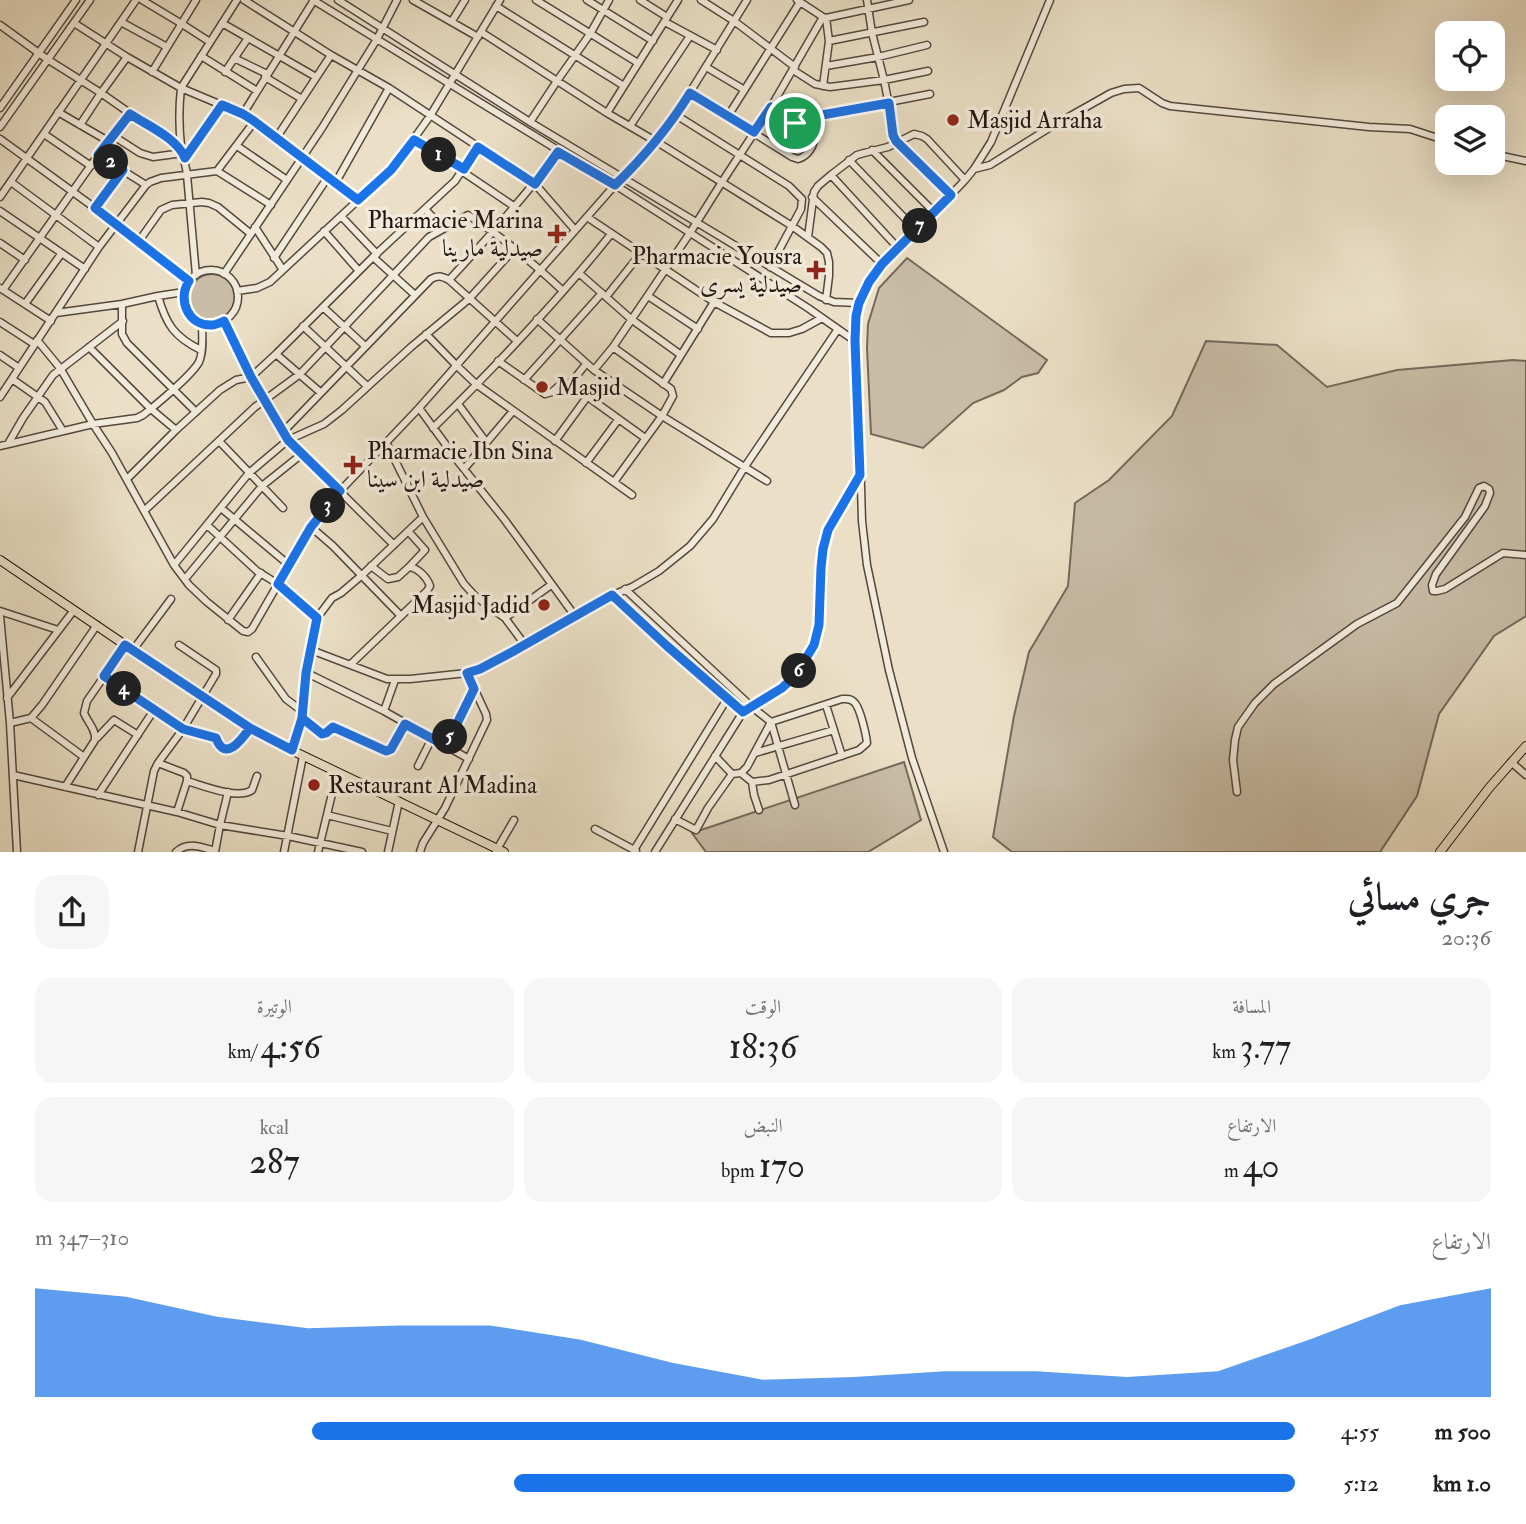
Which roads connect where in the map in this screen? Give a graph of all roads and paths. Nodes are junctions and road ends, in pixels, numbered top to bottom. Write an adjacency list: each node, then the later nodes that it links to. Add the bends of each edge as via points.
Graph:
1 (76, 0): 52 (street)
2 (90, 0): 32 (street)
3 (139, 0): 30 (street); 33 (street)
4 (196, 0): 33 (street)
5 (237, 0): 34 (street)
6 (244, 0): 37 (street)
7 (314, 0): 37 (street); 43 (street)
8 (338, 0): 36 (street)
9 (397, 0): 36 (street)
10 (413, 0): 28 (street)
11 (465, 0): 28 (street)
12 (536, 0): 40 (street)
13 (587, 0): 24 (street)
14 (609, 0): 24 (street)
15 (640, 0): 27 (street)
16 (678, 0): 27 (street)
17 (701, 0): 29 (street)
18 (747, 0): 29 (street)
19 (867, 0): 25 (street)
20 (909, 0): 25 (street)
21 (1050, 0): 125 (street, via 999,125)
22 (798, 1): 26 (street); 50 (street)
23 (498, 3): 39 (street); 54 (street)
24 (603, 10): 40 (street); 44 (street)
25 (868, 10): 26 (street); 38 (street)
26 (825, 18): 45 (street); 64 (street)
27 (666, 19): 41 (street); 44 (street)
28 (452, 21): 39 (street)
29 (734, 21): 50 (street); 51 (street)
30 (121, 22): 47 (street); 49 (street)
31 (923, 22): 38 (street)
32 (74, 23): 47 (street); 60 (street)
33 (182, 23): 46 (street); 49 (street)
34 (222, 23): 42 (street); 46 (street)
35 (0, 25): 52 (street)
36 (383, 29): 43 (street); 69 (street)
37 (296, 31): 53 (street); 56 (street)
38 (872, 33): 45 (street); 58 (street)
39 (480, 34): 69 (street); 74 (street)
40 (590, 34): 54 (street); 61 (street)
41 (690, 36): 51 (street); 101 (street)
42 (248, 38): 56 (street); 59 (street)
43 (377, 39): 65 (street); 75 (street)
44 (653, 41): 61 (street)
45 (829, 41): 62 (street)
46 (209, 42): 55 (street)
47 (105, 44): 57 (street); 72 (street)
48 (927, 45): 58 (street)
49 (167, 47): 67 (street)
50 (770, 48): 64 (street); 80 (street)
51 (716, 50): 63 (street)
52 (39, 53): 60 (street); 89 (street)
53 (331, 55): 65 (street); 71 (street)
54 (575, 55): 74 (street); 76 (street)
55 (201, 56): 68 (street); 78 (street)
56 (279, 56): 70 (street); 71 (street)
57 (127, 57): 67 (street); 82 (street)
58 (877, 57): 62 (street); 73 (street)
59 (234, 58): 68 (street); 70 (street)
60 (47, 60): 72 (street); 102 (street)
61 (638, 63): 76 (street)
62 (826, 65): 77 (street)
63 (706, 67): 80 (street); 83 (street)
64 (794, 69): 77 (street); 88 (street)
65 (358, 70): 79 (street); 119 (street)
66 (928, 71): 73 (street)
67 (152, 72): 78 (street)
68 (225, 72): 81 (street)
69 (455, 74): 75 (street); 98 (street)
70 (266, 76): 81 (street); 85 (street)
71 (316, 77): 85 (street)
72 (80, 80): 82 (street); 90 (street)
73 (884, 80): 77 (street); 86 (street)
74 (557, 81): 91 (street); 98 (street)
75 (449, 83): 95 (street); 115 (street)
76 (624, 86): 91 (street)
77 (824, 86)
78 (181, 88): 87 (street); 116 (street)
79 (389, 88): 95 (street); 136 (street)
80 (743, 89): 96 (street)
81 (257, 91): 93 (street)
82 (101, 93): 92 (street); 100 (street)
83 (690, 93): 94 (street); 96 (street)
84 (930, 94): 86 (street)
85 (302, 100): 107 (street)
86 (889, 103): 99 (street); 110 (street)
87 (222, 105): 93 (street); 116 (street)
88 (771, 107): 99 (street); 103 (street)
89 (0, 108)
90 (58, 112): 100 (street); 104 (street)
91 (607, 113): 101 (street)
92 (130, 114): 106 (street); 116 (street)
93 (243, 114): 97 (street)
94 (676, 115): 111 (street); 118 (street)
95 (430, 116): 109 (street); 113 (street)
96 (728, 116): 103 (street)
97 (254, 121): 107 (street); 112 (street)
98 (530, 122): 132 (street)
99 (795, 123): 103 (street, via 814,137 808,154 798,159)
100 (80, 125): 106 (street)
101 (630, 126): 111 (street)
102 (0, 127)
103 (754, 132): 118 (street)
104 (44, 134): 121 (street); 124 (street)
105 (1435, 137): 125 (street, via 1400,128 1170,106 1132,88 1111,93 990,165)
106 (110, 138): 116 (street, via 153,157); 117 (street)
107 (277, 138): 119 (street)
108 (0, 139): 121 (street)
109 (414, 140): 128 (street); 145 (street, via 391,170)
110 (896, 140): 114 (street); 134 (street, via 922,136); 142 (street)
111 (657, 142): 132 (street); 137 (street)
112 (237, 146): 127 (street); 133 (street)
113 (478, 147): 128 (street); 138 (street)
114 (872, 150): 122 (street); 152 (street)
115 (558, 152): 138 (street); 140 (street)
116 (183, 153): 129 (street)
117 (98, 155): 124 (street); 126 (street)
118 (738, 155): 137 (street); 158 (street, via 799,194 803,203)
119 (302, 157): 131 (street); 133 (street)
120 (1505, 157): 123 (street)
121 (27, 158): 135 (street); 141 (street)
122 (849, 160): 130 (street); 161 (street)
123 (1526, 161)
124 (91, 166): 141 (street)
125 (974, 169): 134 (street)
126 (123, 170): 139 (street); 149 (street)
127 (217, 171): 129 (street); 147 (street)
128 (463, 171): 148 (street); 150 (street)
129 (187, 174): 139 (street); 146 (street)
130 (831, 175): 144 (street); 173 (street)
131 (328, 177): 136 (street); 177 (street)
132 (623, 177): 140 (street); 157 (street)
133 (287, 180): 147 (street)
134 (965, 180): 142 (street)
135 (10, 182): 143 (street); 153 (street)
136 (337, 182): 145 (street)
137 (722, 182): 157 (street); 158 (street)
138 (535, 184): 148 (street); 160 (street)
139 (146, 185): 156 (street)
140 (615, 185): 155 (street); 165 (street)
141 (72, 192): 149 (street); 153 (street)
142 (951, 195): 152 (street)
143 (0, 197)
144 (812, 197): 167 (street); 179 (street)
145 (358, 200): 154 (street)
146 (189, 204): 162 (street, via 209,203); 169 (street, via 161,210); 188 (street)
147 (271, 205): 162 (street)
148 (515, 207): 164 (street)
149 (95, 208): 156 (street)
150 (425, 209): 159 (street); 176 (street)
151 (0, 211): 168 (street)
152 (934, 212): 161 (street)
153 (57, 215): 168 (street); 171 (street)
154 (341, 216): 163 (street); 176 (street)
155 (587, 217): 160 (street); 166 (street)
156 (117, 224): 169 (street); 171 (street)
157 (696, 224): 165 (street); 180 (street)
158 (792, 226): 167 (street); 180 (street)
159 (443, 228): 164 (street, via 468,215); 189 (street)
160 (575, 230): 183 (street)
161 (916, 230): 173 (street)
162 (253, 231): 177 (street); 186 (street)
163 (324, 231): 182 (street); 185 (street)
164 (494, 231): 172 (street); 190 (street)
165 (690, 233): 184 (street); 208 (street)
166 (611, 234): 174 (street); 187 (street)
167 (808, 237): 201 (street, via 827,253)
168 (39, 239): 175 (street); 178 (street)
169 (139, 241): 191 (street)
170 (0, 243): 178 (street)
171 (99, 247): 181 (street)
172 (515, 248): 183 (street); 200 (street)
173 (898, 248): 179 (street)
174 (641, 253): 184 (street); 197 (street)
175 (61, 254): 181 (street); 204 (street)
176 (375, 256): 185 (street); 189 (street)
177 (274, 258): 182 (street)
178 (25, 260): 192 (street)
179 (882, 264): 203 (street)
180 (771, 267): 201 (street)
181 (85, 269): 207 (street)
182 (282, 270): 193 (street, via 267,285)
183 (541, 270): 194 (street); 215 (street)
184 (665, 270): 199 (street); 202 (street)
185 (359, 271): 206 (street)
186 (224, 274): 188 (street, via 214,270); 193 (street)
187 (580, 274): 194 (street); 197 (street)
188 (196, 275): 191 (street)
189 (393, 276): 196 (street); 218 (street)
190 (449, 280): 196 (street, via 435,276); 200 (street)
191 (189, 281): 195 (street)
192 (2, 289): 204 (street)
193 (237, 291): 213 (street, via 238,303)
194 (563, 291): 209 (street)
195 (184, 292): 198 (street); 216 (street, via 189,314)
196 (415, 295): 226 (street)
197 (604, 295): 210 (street); 222 (street)
198 (158, 296): 205 (street); 230 (street, via 173,331)
199 (648, 296): 210 (street); 219 (street)
200 (468, 299): 215 (street); 221 (street)
201 (826, 300): 203 (street)
202 (714, 302): 208 (street, via 771,333 789,333); 219 (street)
203 (859, 303): 224 (street)
204 (24, 304): 211 (street)
205 (122, 304): 207 (street); 212 (street)
206 (323, 307): 217 (street); 218 (street)
207 (56, 313): 211 (street)
208 (822, 318): 220 (street)
209 (537, 319): 222 (street); 223 (street)
210 (631, 319): 228 (street); 233 (street)
211 (51, 321): 225 (street)
212 (123, 321): 227 (street); 250 (street, via 127,343)
213 (224, 321): 216 (street); 242 (street)
214 (0, 322): 225 (street)
215 (495, 323): 223 (street); 236 (street)
216 (202, 324): 230 (street)
217 (303, 326): 229 (street); 231 (street)
218 (345, 327): 226 (street); 229 (street)
219 (698, 328): 233 (street)
220 (838, 330): 224 (street); 278 (street)
221 (426, 334): 236 (street); 249 (street)
222 (561, 339): 235 (street); 243 (street)
223 (517, 341): 234 (street)
224 (855, 341): 281 (street)
225 (36, 342): 238 (street); 239 (street)
226 (365, 346): 237 (street)
227 (89, 347): 239 (street); 258 (street)
228 (613, 347): 240 (street); 248 (street)
229 (325, 348): 237 (street); 241 (street)
230 (201, 351): 250 (street, via 198,363)
231 (276, 354): 241 (street); 242 (street)
232 (0, 355): 238 (street)
233 (681, 355): 248 (street)
234 (498, 361): 243 (street); 246 (street)
235 (586, 364): 240 (street); 247 (street)
236 (456, 365): 246 (street); 257 (street)
237 (346, 366): 249 (street); 251 (street)
238 (19, 368): 244 (street)
239 (60, 368): 252 (street); 263 (street)
240 (594, 370): 261 (street)
241 (300, 374): 251 (street); 255 (street)
242 (251, 377): 255 (street); 260 (street, via 226,385)
243 (524, 380): 247 (street, via 545,394 562,383)
244 (10, 381): 245 (street); 252 (street); 253 (street)
245 (0, 384)
246 (477, 384): 256 (street); 259 (street)
247 (570, 384): 254 (street)
248 (663, 384): 261 (street, via 671,388 673,396)
249 (367, 386): 269 (street, via 330,420)
250 (174, 389): 258 (street); 260 (street)
251 (320, 392): 267 (street)
252 (37, 396): 266 (street); 273 (street)
253 (0, 397)
254 (587, 397): 262 (street); 271 (street)
255 (265, 401): 267 (street); 270 (street)
256 (458, 404): 264 (street); 272 (street)
257 (419, 408): 264 (street); 274 (street)
258 (151, 409): 263 (street, via 137,418); 265 (street)
259 (513, 411): 271 (street); 272 (street)
260 (196, 412): 265 (street)
261 (662, 416): 268 (street); 278 (street)
262 (618, 420): 268 (street); 277 (street)
263 (93, 424): 266 (street); 282 (street)
264 (433, 428): 279 (street)
265 (176, 430): 282 (street)
266 (63, 431): 273 (street)
267 (283, 432): 269 (street)
268 (645, 439): 284 (street)
269 (288, 440): 276 (street); 280 (street)
270 (219, 441): 280 (street); 290 (street)
271 (555, 441): 277 (street)
272 (486, 442): 279 (street)
273 (8, 444): 275 (street)
274 (387, 444): 286 (street); 291 (street)
275 (0, 446)
276 (302, 454): 285 (street); 286 (street)
277 (586, 463): 284 (street)
278 (744, 468): 283 (street); 309 (street, via 713,519 690,546)
279 (464, 469): 308 (street)
280 (249, 473): 285 (street); 288 (street)
281 (860, 475): 336 (street, via 828,530 814,645 796,675); 403 (street, via 867,565 889,670)
282 (127, 479): 290 (street)
283 (767, 481)
284 (614, 482): 287 (street)
285 (262, 486): 289 (street); 292 (street)
286 (340, 491): 294 (street); 297 (street)
287 (632, 495)
288 (221, 508): 292 (street); 293 (street)
289 (283, 508)
290 (144, 510): 300 (street)
291 (423, 517): 295 (street); 317 (street, via 464,584)
292 (235, 520): 296 (street); 301 (street)
293 (207, 525): 296 (street); 300 (street)
294 (311, 527): 301 (street); 305 (street)
295 (408, 531): 297 (street); 303 (street, via 425,550)
296 (220, 537): 304 (street); 306 (street)
297 (394, 545): 302 (street)
298 (1526, 555): 375 (street, via 1503,553 1445,589 1433,591 1436,574 1489,498 1487,487 1479,488 1465,517 1397,603 1357,624 1255,703 1238,727 1235,740)
299 (0, 560): 312 (main road)
300 (174, 565): 306 (street)
301 (289, 565): 307 (street)
302 (371, 566): 303 (street, via 388,579); 305 (street)
303 (409, 567): 315 (street, via 418,570 430,586)
304 (261, 573): 307 (street); 318 (street)
305 (361, 576): 315 (street); 316 (street, via 332,598)
306 (185, 579): 318 (street)
307 (278, 584): 316 (street); 318 (street, via 250,631)
308 (551, 585): 314 (street); 317 (street)
309 (625, 590): 310 (street); 336 (street)
310 (612, 595): 314 (street); 334 (street)
311 (171, 599): 323 (street)
312 (74, 610): 319 (main road); 320 (street)
313 (0, 613): 320 (street); 333 (street)
314 (575, 616): 322 (street)
315 (401, 617): 326 (street)
316 (317, 618): 324 (street)
317 (505, 618): 322 (street)
318 (228, 620)
319 (97, 625): 323 (main road); 341 (street)
320 (58, 630): 333 (street)
321 (179, 645): 332 (street, via 216,670)
322 (525, 645): 328 (street)
323 (129, 648): 329 (street); 332 (main road)
324 (311, 650): 326 (street); 327 (street)
325 (256, 657): 340 (street)
326 (351, 664): 330 (street)
327 (306, 673): 338 (street); 340 (street)
328 (467, 673): 330 (street); 331 (street)
329 (104, 676): 337 (street); 350 (street, via 84,713)
330 (395, 680): 338 (street)
331 (474, 689): 351 (street); 360 (street, via 487,720)
332 (202, 696): 345 (main road); 346 (street)
333 (7, 698): 343 (street)
334 (727, 699): 339 (street); 393 (street)
335 (825, 705): 342 (street); 347 (street); 358 (street, via 850,699 858,708 867,743)
336 (752, 707): 339 (street); 342 (street)
337 (154, 710): 346 (street); 348 (street)
338 (384, 711): 344 (street)
339 (743, 712): 357 (street)
340 (302, 714): 344 (street, via 322,734 333,727 386,751); 354 (street)
341 (31, 718): 343 (street); 359 (street)
342 (771, 722): 353 (street); 355 (street)
343 (10, 723): 368 (street)
344 (405, 724): 349 (street)
345 (250, 728): 346 (street, via 238,745 230,748 221,747 215,737); 354 (main road)
346 (183, 729): 362 (street)
347 (834, 730): 353 (street); 358 (street)
348 (138, 735): 350 (street, via 114,720); 376 (street)
349 (432, 738): 351 (street); 363 (street)
350 (95, 740): 359 (street)
351 (446, 746): 360 (street)
352 (1526, 746): 361 (main road)
353 (778, 747): 355 (street); 367 (street)
354 (292, 750): 356 (main road)
355 (755, 753): 365 (street)
356 (303, 756): 364 (main road); 389 (street)
357 (715, 756): 366 (street); 383 (street)
358 (842, 756): 367 (street)
359 (84, 757): 373 (street)
360 (469, 759): 385 (street)
361 (1511, 762): 369 (street); 404 (main road)
362 (158, 764): 371 (street, via 184,773); 379 (street)
363 (418, 766)
364 (337, 773): 377 (main road); 382 (street)
365 (741, 773): 366 (street); 372 (street)
366 (732, 774): 383 (street, via 696,830)
367 (786, 774): 372 (street); 378 (street)
368 (13, 775): 373 (street); 394 (street)
369 (1526, 775)
370 (257, 776): 374 (street, via 249,793)
371 (187, 781): 374 (street); 381 (street)
372 (752, 782): 380 (street)
373 (65, 787): 376 (street)
374 (228, 792): 386 (street)
375 (1237, 792)
376 (98, 795): 379 (street)
377 (399, 801): 385 (main road); 388 (street)
378 (795, 805)
379 (147, 806): 381 (street); 395 (street)
380 (759, 810)
381 (177, 812): 386 (street)
382 (327, 815): 388 (street); 390 (street)
383 (675, 819): 402 (street)
384 (514, 820): 392 (street)
385 (437, 821): 392 (main road); 401 (street)
386 (219, 825): 389 (street); 391 (street)
387 (594, 829): 393 (street)
388 (392, 831): 400 (street)
389 (288, 836): 390 (street); 397 (street)
390 (320, 843): 398 (street); 399 (street)
391 (215, 851): 396 (street, via 193,845)
392 (499, 851)
393 (636, 851)
394 (17, 852)
395 (138, 852)
396 (176, 852)
397 (284, 852)
398 (318, 852)
399 (362, 852)
400 (388, 852)
401 (420, 852)
402 (655, 852)
403 (944, 852)
404 (1440, 852)

